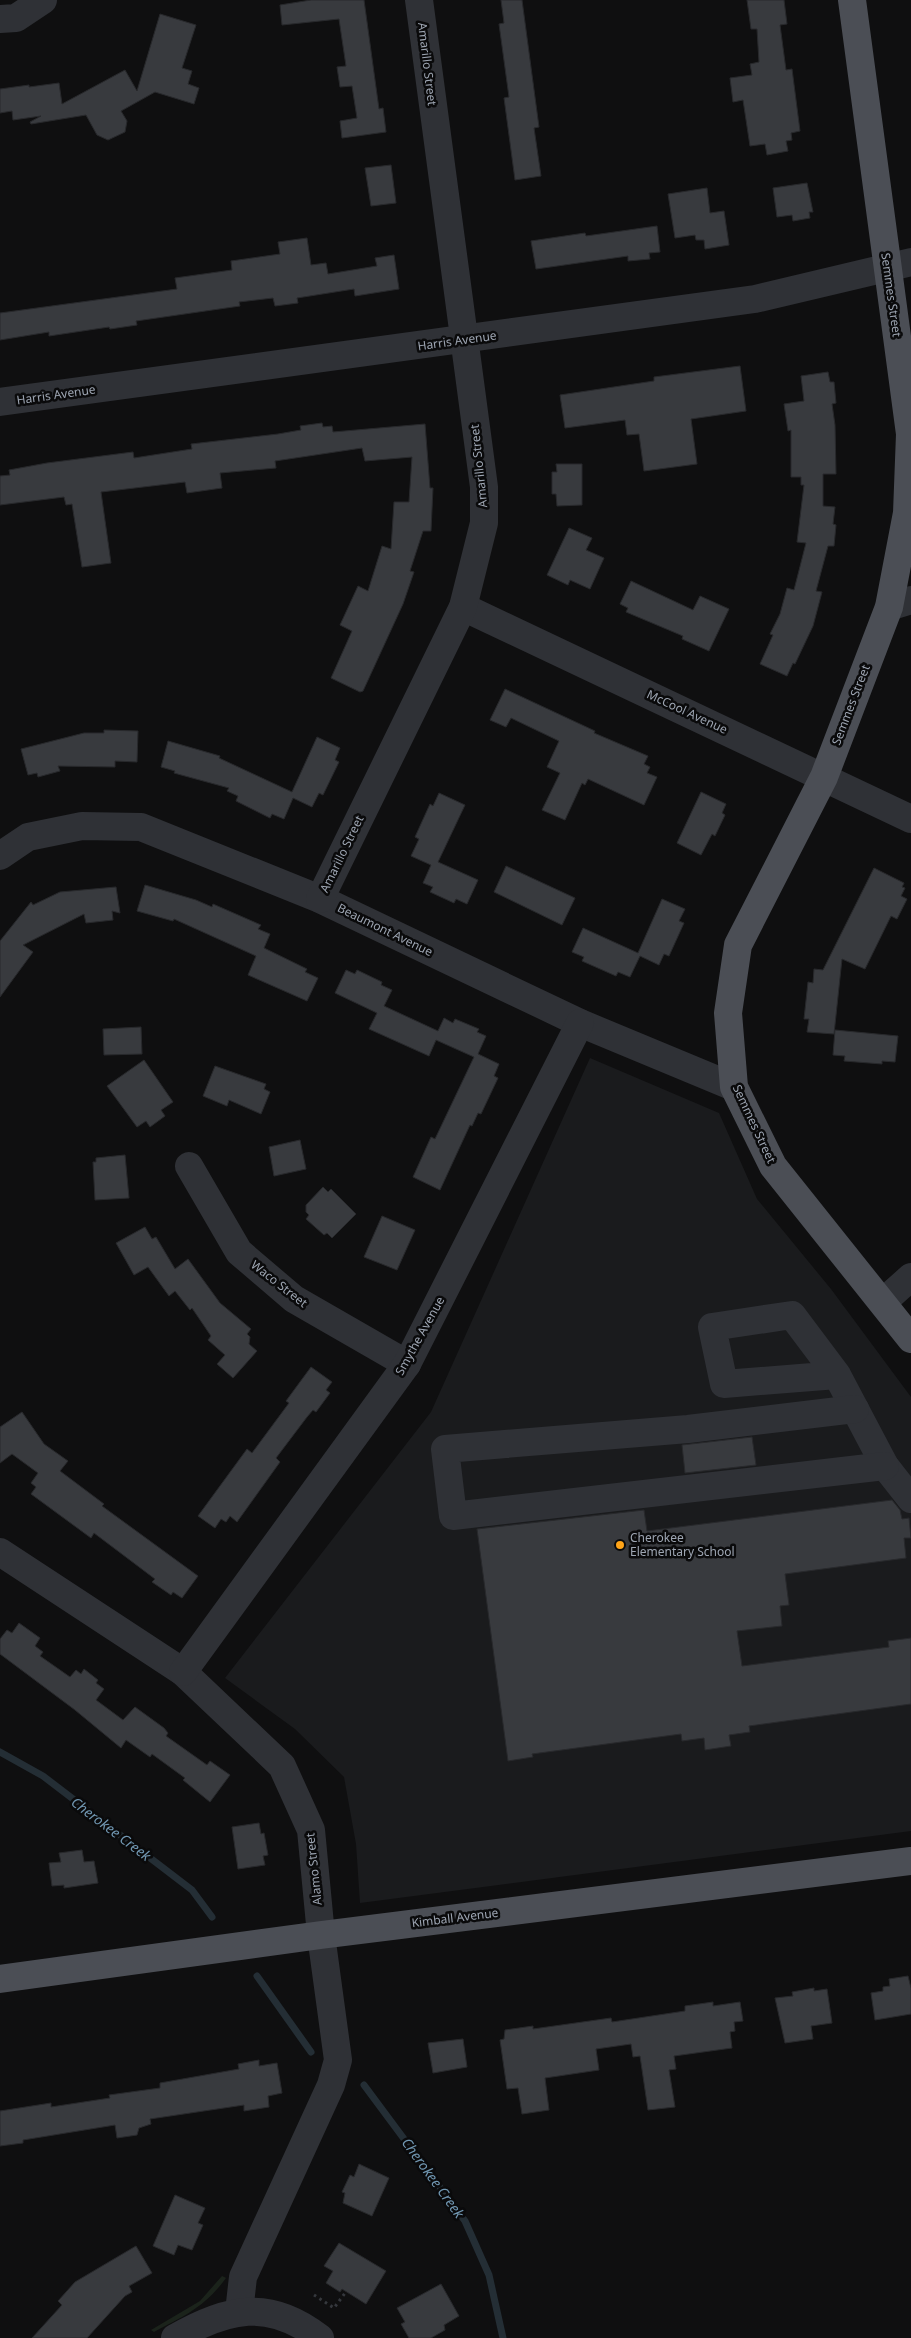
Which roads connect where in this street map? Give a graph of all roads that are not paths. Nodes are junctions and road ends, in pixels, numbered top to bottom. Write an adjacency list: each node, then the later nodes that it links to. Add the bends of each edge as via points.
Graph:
1 (43, 0): 4 (street, via 16,18)
2 (419, 0): 6 (street, Amarillo Street)
3 (852, 0): 5 (main road, Semmes Street)
4 (0, 19)
5 (899, 265): 6 (street, Harris Avenue, via 755,299); 8 (main road, Semmes Street, via 910,434)
6 (463, 340): 7 (street, Harris Avenue); 9 (street, Amarillo Street, via 484,487 484,523)
7 (0, 402)
8 (900, 604): 10 (main road, Semmes Street)
9 (463, 607): 10 (street, McCool Avenue); 13 (street, Amarillo Street)
10 (824, 777): 11 (street, McCool Avenue); 15 (main road, Semmes Street, via 738,944 728,1013)
11 (911, 819)
12 (0, 856): 13 (street, Beaumont Avenue, via 28,837 82,826 141,827)
13 (320, 899): 14 (street, Beaumont Avenue)
14 (580, 1024): 15 (street, Beaumont Avenue); 20 (street, Smythe Avenue)
15 (734, 1087): 18 (main road, Semmes Street, via 773,1166)
16 (189, 1166): 20 (street, Waco Street, via 239,1252 294,1299)
17 (911, 1277): 18 (street)
18 (883, 1302): 19 (main road, Semmes Street)
19 (911, 1339)
20 (407, 1364): 26 (street, Smythe Avenue)
21 (837, 1375): 22 (street)
22 (855, 1410): 23 (street); 23 (street, via 688,1429 445,1449 453,1516)
23 (885, 1466): 24 (street)
24 (911, 1499)
25 (0, 1552): 26 (street, Alamo Street)
26 (183, 1672): 28 (street, Alamo Street, via 282,1766 311,1830)
27 (911, 1861): 28 (main road, Kimball Avenue)
28 (321, 1935): 29 (main road, Kimball Avenue); 30 (street, Alamo Street, via 338,2060 331,2085 243,2278)
29 (0, 1979)
30 (239, 2312): 31 (street, via 216,2317); 32 (street, via 280,2316)
31 (176, 2338)
32 (320, 2338)

